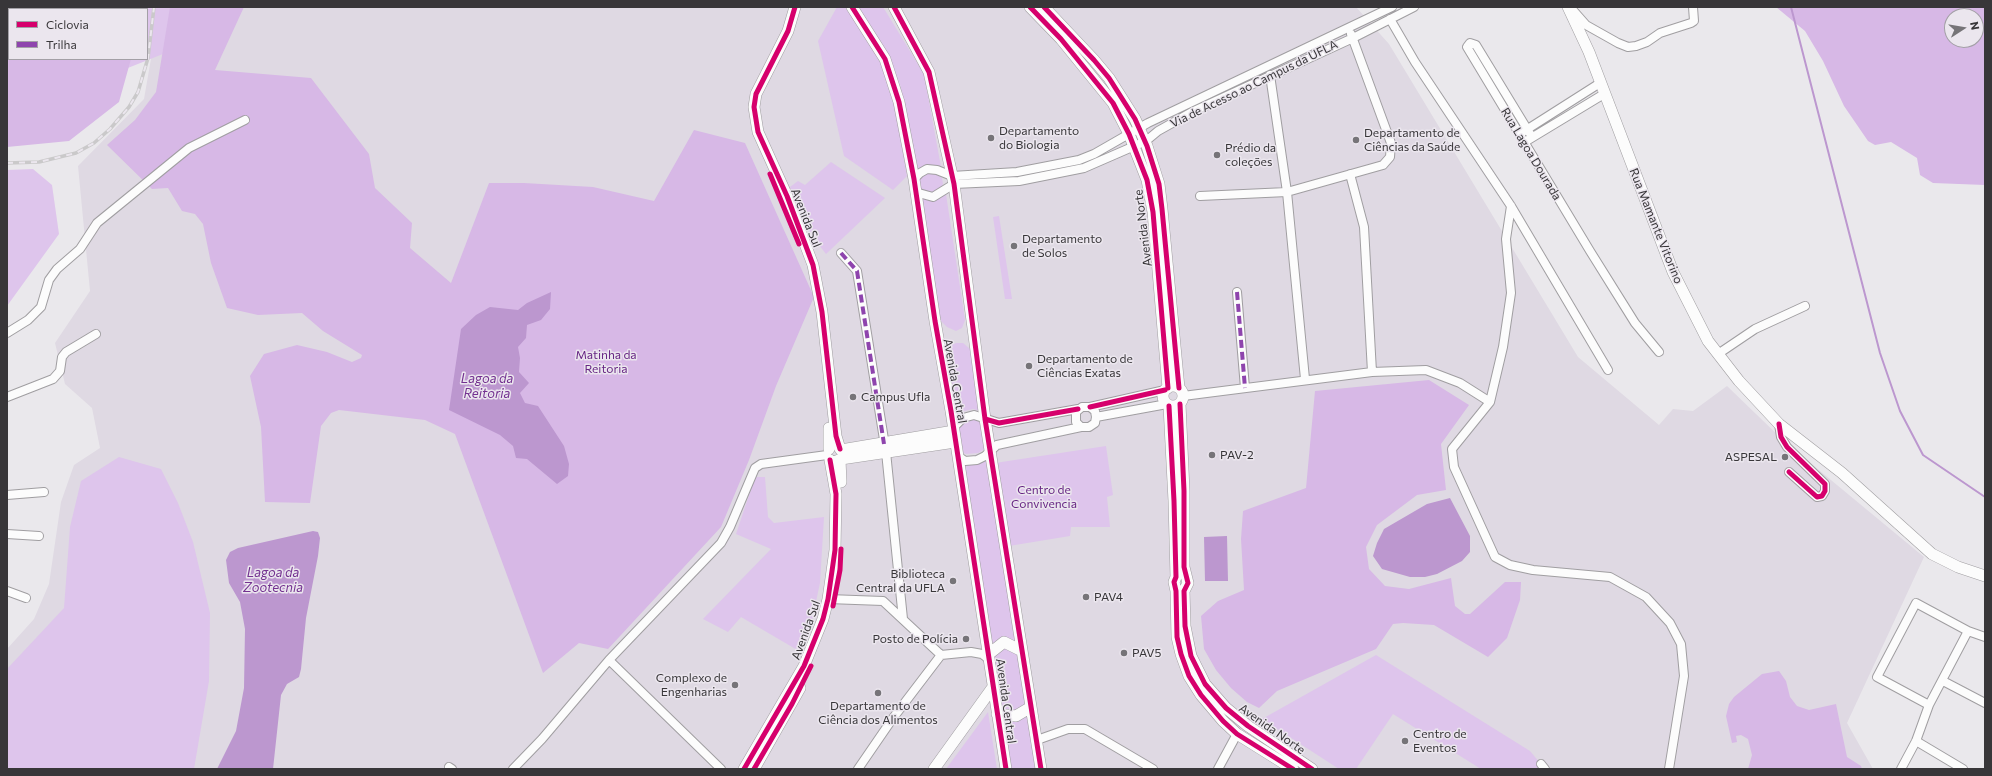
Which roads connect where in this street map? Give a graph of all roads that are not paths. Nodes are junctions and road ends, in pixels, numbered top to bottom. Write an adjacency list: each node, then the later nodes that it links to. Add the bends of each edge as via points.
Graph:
1 (789, 7): 58 (street, Avenida Sul, via 778,37 752,87 748,109 756,143 798,240 810,277 828,421)
2 (795, 7): 58 (street, Avenida Sul, via 788,31 756,94 754,107 758,132 787,196 813,265 822,312 836,436)
3 (852, 7): 29 (street, Avenida Central, via 885,59 899,102)
4 (894, 7): 30 (street, Avenida Central, via 929,72)
5 (1030, 7): 22 (street, Avenida Norte, via 1087,69 1113,102)
6 (1044, 7): 20 (street, Avenida Norte, via 1109,78)
7 (1392, 7): 12 (street, Via de Acesso ao Campus da UFLA)
8 (1414, 7): 11 (street, Via de Acesso ao Campus da UFLA)
9 (1569, 7): 10 (street, via 1586,25 1628,47 1647,42 1660,33 1691,23 1694,21); 15 (street, Rua Mamante Vitorino)
10 (1693, 7)
11 (1390, 19): 13 (street, Via de Acesso ao Campus da UFLA); 34 (street, via 1415,62)
12 (1349, 27): 13 (street); 20 (street, Via de Acesso ao Campus da UFLA)
13 (1352, 38): 14 (street, Via de Acesso ao Campus da UFLA); 28 (street, via 1391,143 1390,157 1383,165)
14 (1270, 75): 25 (street, Via de Acesso ao Campus da UFLA, via 1192,112 1158,131); 32 (street)
15 (1600, 83): 16 (street, Rua Mamante Vitorino); 17 (street)
16 (1604, 94): 18 (street); 41 (street, Rua Mamante Vitorino, via 1673,272 1708,341)
17 (1577, 98): 18 (street); 21 (street)
18 (1582, 108): 24 (street)
19 (245, 120): 38 (street, via 189,148 97,224 80,249 49,280 41,307 28,320)
20 (1140, 128): 22 (street, Via de Acesso ao Campus da UFLA); 25 (street, Avenida Norte)
21 (1528, 129): 23 (street); 23 (street, Rua Lagoa Dourada, via 1476,45 1470,43 1467,47); 24 (street)
22 (1129, 134): 27 (street, Avenida Norte); 30 (street, Via de Acesso ao Campus da UFLA, via 1080,160 1017,172)
23 (1519, 134): 26 (street, Rua Lagoa Dourada)
24 (1532, 137): 26 (street)
25 (1146, 141): 27 (street, Via de Acesso ao Campus da UFLA); 47 (street, Avenida Norte, via 1159,184 1162,209)
26 (1524, 142): 40 (street, Rua Lagoa Dourada, via 1634,323)
27 (1134, 146): 30 (street, Via de Acesso ao Campus da UFLA, via 1084,168 1019,181); 47 (street, Avenida Norte, via 1147,180 1153,212)
28 (1350, 174): 32 (street); 43 (street, via 1364,227)
29 (914, 179): 30 (street, via 927,169 937,170); 31 (street, Avenida Central)
30 (953, 180): 31 (street, via 934,197); 52 (street, Avenida Central)
31 (915, 192): 55 (street, Avenida Central)
32 (1287, 192): 33 (street); 44 (street)
33 (1200, 196)
34 (1511, 206): 42 (street); 48 (street, via 1506,239 1511,292 1504,347)
35 (841, 253): 56 (street, via 857,271)
36 (1237, 292): 45 (street)
37 (1805, 306): 41 (street, via 1755,329)
38 (7, 333)
39 (96, 334): 46 (street, via 66,352 62,357 60,371 53,379)
40 (1659, 352)
41 (1718, 354): 53 (street, Rua Mamante Vitorino)
42 (1608, 370)
43 (1372, 372): 44 (street); 48 (street, via 1426,370 1460,384)
44 (1305, 380): 45 (street)
45 (1245, 388): 47 (street)
46 (7, 397)
47 (1173, 397): 49 (street); 51 (street); 82 (street, Avenida Norte, via 1180,583 1191,656 1205,684)
48 (1490, 402): 99 (street, via 1452,449 1454,467 1495,558 1510,565 1533,570 1610,577 1646,597 1670,623 1680,644 1684,676)
49 (1090, 407): 50 (street); 51 (street, via 1095,411)
50 (1078, 409): 52 (street, via 999,423); 54 (street, via 1075,419)
51 (1096, 417): 54 (street, via 1092,426)
52 (985, 419): 55 (street, via 974,415 963,418); 57 (street, Avenida Central)
53 (1779, 424): 60 (street, via 1781,437 1787,447 1825,484 1822,496 1817,496); 65 (street, Rua Mamante Vitorino, via 1842,473 1932,554 1958,567)
54 (1082, 427): 57 (street, via 997,445)
55 (954, 434): 56 (street); 59 (street, Avenida Central)
56 (885, 448): 58 (street); 69 (street)
57 (990, 451): 59 (street, via 973,461 965,461); 72 (street, Avenida Central)
58 (835, 455): 68 (street, Avenida Sul, via 836,520); 75 (street, via 761,464 755,468 730,527 720,543)
59 (958, 456): 74 (street, Avenida Central)
60 (1789, 472)
61 (44, 492): 62 (street)
62 (7, 495)
63 (7, 534): 64 (street)
64 (39, 536)
65 (1985, 576)
66 (7, 591): 67 (street)
67 (26, 598)
68 (831, 599): 69 (street, via 883,600); 87 (street, Avenida Sul, via 804,666); 88 (street, Avenida Sul, via 826,629 810,668)
69 (903, 618): 73 (street)
70 (1968, 631): 71 (street); 76 (street); 79 (street, via 1916,604 1891,650 1877,677)
71 (1985, 637)
72 (1022, 651): 74 (street, via 1004,642); 80 (street, Avenida Central)
73 (941, 655): 74 (street, via 971,652); 89 (street)
74 (990, 657): 77 (street, Avenida Central)
75 (609, 660): 85 (street); 86 (street)
76 (1943, 681): 78 (street); 79 (street)
77 (993, 687): 81 (street, Avenida Central); 90 (street)
78 (1985, 703)
79 (1929, 705): 84 (street)
80 (1031, 707): 81 (street, via 1016,716); 83 (street, Avenida Central)
81 (997, 714): 91 (street, Avenida Central)
82 (1240, 729): 94 (street); 95 (street, Avenida Norte); 96 (street, Avenida Norte)
83 (1037, 740): 92 (street, Avenida Central); 93 (street, via 1068,729 1085,729)
84 (1916, 741): 100 (street); 101 (street)
85 (513, 769)
86 (721, 769)
87 (744, 769)
88 (754, 769)
89 (858, 769)
90 (934, 769)
91 (1006, 769)
92 (1041, 769)
93 (1153, 769)
94 (1218, 769)
95 (1293, 769)
96 (1312, 769)
97 (1539, 769): 98 (street, via 1541,764)
98 (1545, 769)
99 (1669, 769)
100 (1901, 769)
101 (1963, 769)

